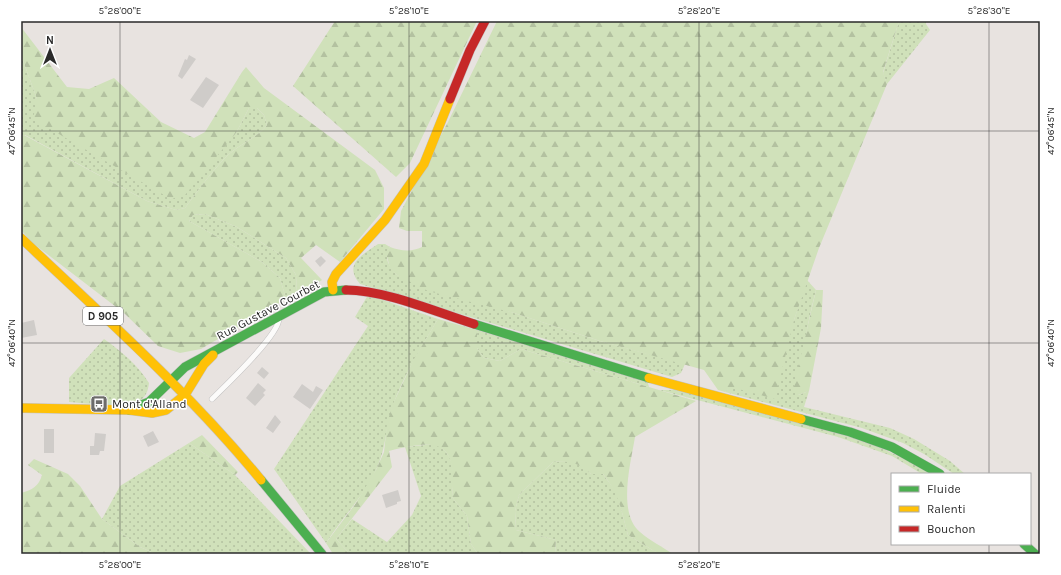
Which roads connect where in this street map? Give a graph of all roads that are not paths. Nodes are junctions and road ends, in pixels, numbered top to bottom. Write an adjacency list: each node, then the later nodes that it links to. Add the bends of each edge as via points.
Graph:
1 (485, 21): 3 (street, via 470,50 424,164 385,220)
2 (21, 238): 8 (street, D 905)
3 (351, 259): 4 (street); 5 (street, via 345,262 336,274 332,282)
4 (348, 289): 5 (street, Rue Gustave Courbet); 13 (street, Rue Gustave Courbet, via 385,296 684,389 850,432 892,447)
5 (333, 290): 6 (street, Rue Gustave Courbet, via 324,292)
6 (278, 316): 7 (street, Rue Gustave Courbet); 10 (lane, via 279,321 275,330)
7 (218, 350): 8 (street, Rue Gustave Courbet); 9 (street, Rue Gustave Courbet, via 204,364)
8 (170, 379): 9 (street, D 905); 12 (street, Rue Gustave Courbet, via 154,400)
9 (185, 394): 12 (street, Rue Gustave Courbet, via 166,410 152,413); 15 (street, D 905, via 234,447)
10 (212, 399)
11 (21, 408): 12 (street)
12 (129, 410)
13 (938, 473)
14 (1025, 545): 16 (street)
15 (322, 554)
16 (1035, 554)

